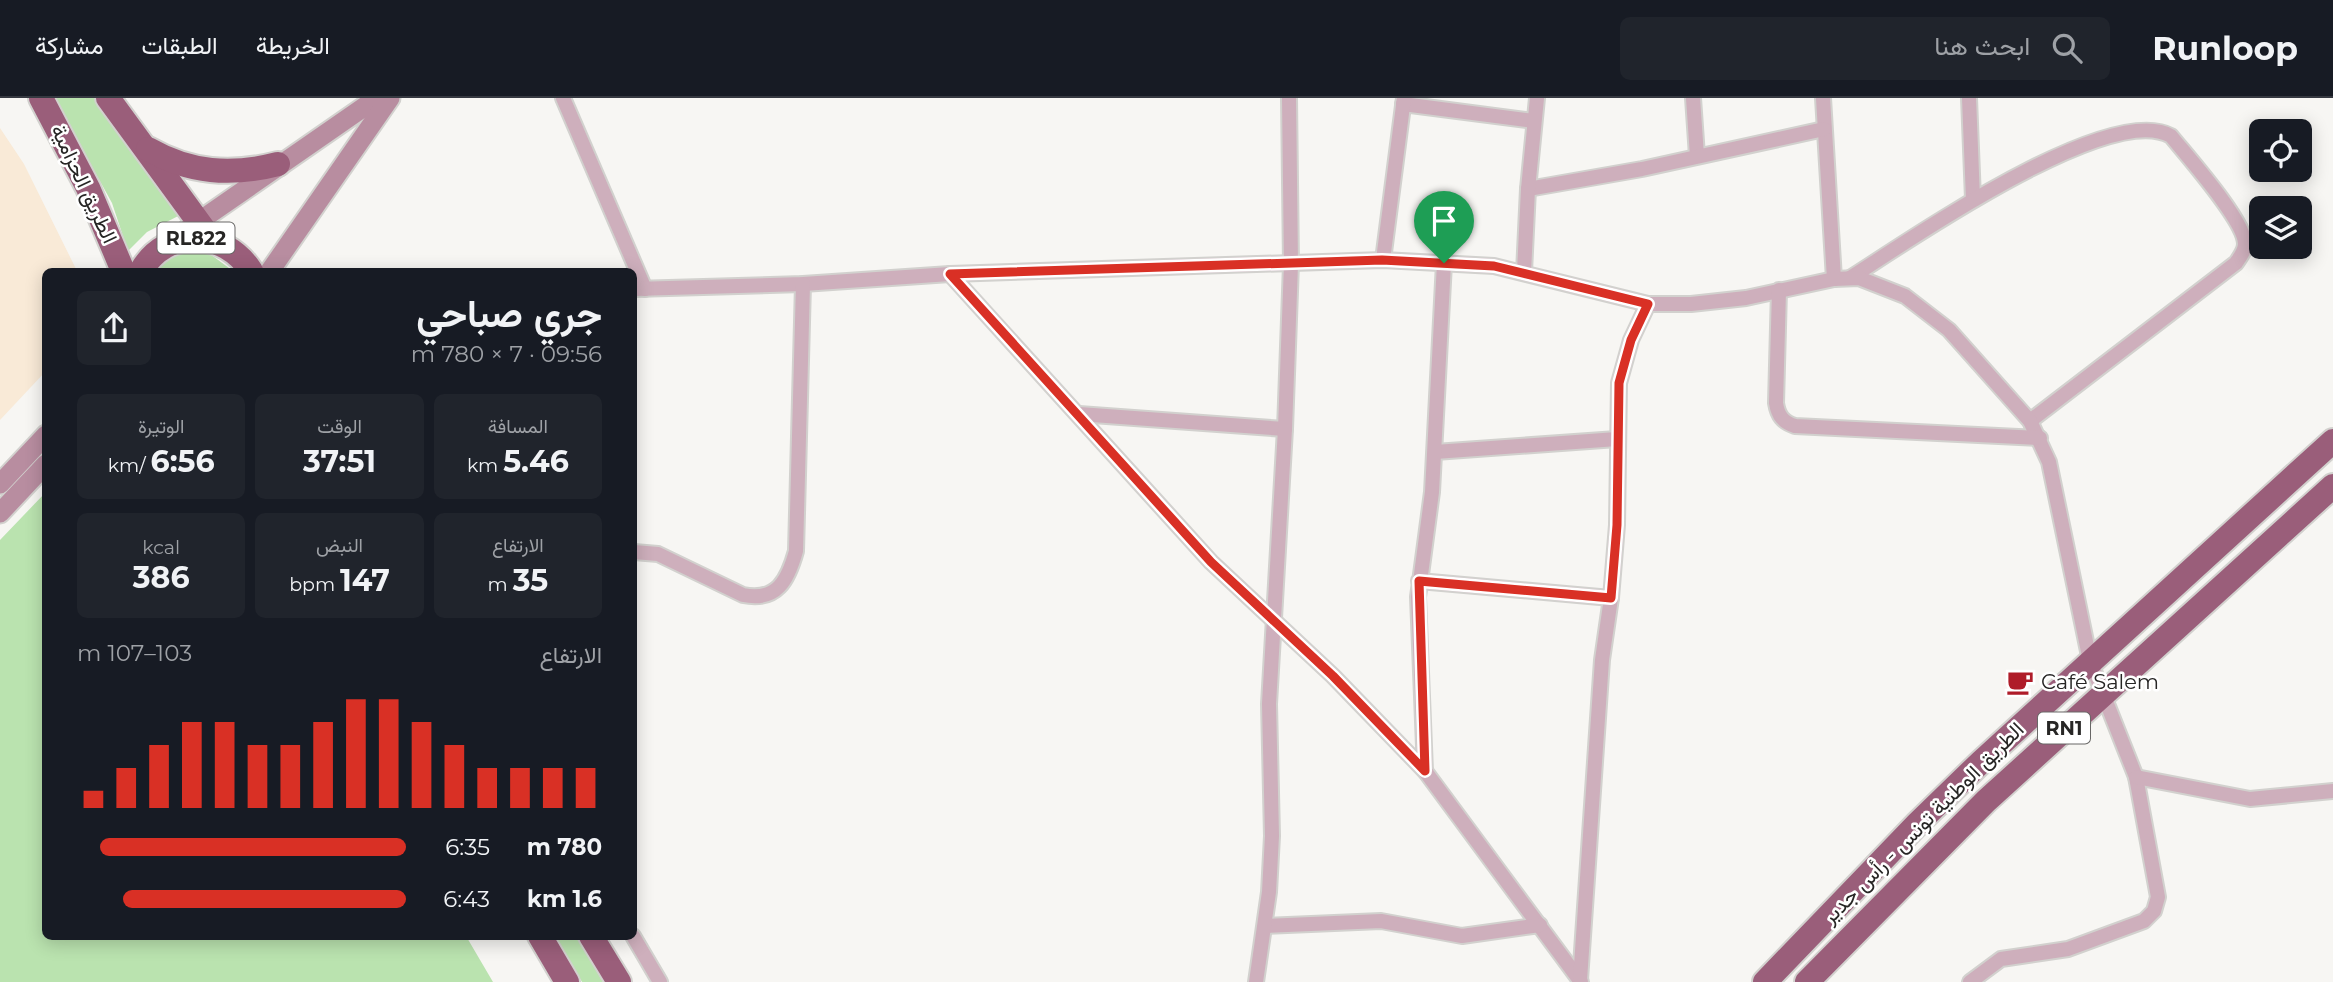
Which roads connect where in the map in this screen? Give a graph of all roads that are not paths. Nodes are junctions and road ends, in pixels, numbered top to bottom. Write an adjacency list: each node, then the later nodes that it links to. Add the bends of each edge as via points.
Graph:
1 (41, 98): 23 (highway, الطريق الحزامية, via 88,188)
2 (108, 98): 14 (highway)
3 (377, 98): 16 (street, RL822)
4 (390, 98): 26 (street)
5 (563, 98): 27 (street)
6 (1289, 98): 22 (street)
7 (1537, 98): 12 (street)
8 (1693, 98): 15 (street)
9 (1822, 98): 13 (street)
10 (1969, 98): 18 (street)
11 (1404, 101): 12 (street); 20 (street)
12 (1534, 121): 17 (street)
13 (1824, 129): 15 (street); 31 (street)
14 (142, 146): 16 (highway, via 166,160 203,170 251,171); 19 (highway)
15 (1697, 156): 17 (street)
16 (278, 163): 19 (street, RL822)
17 (1528, 189): 28 (street)
18 (1973, 199): 30 (street); 37 (street, via 2060,155 2133,130 2159,129 2171,136 2244,236 2245,247 2236,263)
19 (205, 229): 24 (highway, RL822, via 197,237 157,251); 25 (highway, RL822)
20 (1382, 260): 21 (street); 22 (street)
21 (1444, 263): 28 (street); 43 (street)
22 (1291, 264): 29 (street); 38 (street)
23 (122, 268)
24 (143, 268)
25 (248, 268)
26 (272, 268)
27 (631, 268)
28 (1524, 272): 35 (street)
29 (950, 274): 32 (street); 36 (street)
30 (1850, 278): 31 (street); 37 (street, via 1905,296 1928,312 1976,358)
31 (1834, 279): 34 (street)
32 (803, 284): 33 (street); 48 (street, via 796,551 790,574 780,589 755,597 658,554)
33 (639, 289)
34 (1779, 290): 35 (street, via 1690,304); 39 (street, via 1776,403 1787,423)
35 (1648, 304): 41 (street, via 1631,340 1619,383)
36 (1079, 414): 38 (street); 51 (street, via 1211,562)
37 (2030, 421): 39 (street)
38 (1285, 429): 51 (street)
39 (2040, 438): 52 (street, via 2049,461)
40 (42, 439): 45 (street)
41 (1617, 439): 43 (street); 50 (street)
42 (2333, 441): 52 (highway, الطريق الوطنية تونس - رأس جدير / RN1)
43 (1435, 452): 49 (street, via 1431,514)
44 (42, 468): 47 (street)
45 (0, 484)
46 (2333, 486): 53 (highway, الطريق الوطنية تونس - رأس جدير / RN1)
47 (0, 513)
48 (637, 552)
49 (1419, 581): 50 (street); 54 (street)
50 (1611, 598): 62 (street, via 1602,660)
51 (1274, 619): 54 (street); 58 (street, via 1269,704 1272,836)
52 (2090, 661): 53 (street); 67 (highway, الطريق الوطنية تونس - رأس جدير / RN1, via 1918,823)
53 (2103, 691): 55 (street); 68 (highway, الطريق الوطنية تونس - رأس جدير / RN1)
54 (1425, 771): 57 (street)
55 (2136, 777): 56 (street, via 2250,799); 69 (street, via 2158,897 2154,911 2144,921 2079,946 2001,959)
56 (2333, 791)
57 (1540, 925): 58 (street, via 1462,936 1381,921); 62 (street)
58 (1265, 926): 66 (street)
59 (542, 940): 63 (highway)
60 (593, 940): 64 (highway)
61 (635, 940): 65 (street)
62 (1580, 981)
63 (567, 982)
64 (619, 982)
65 (660, 982)
66 (1256, 982)
67 (1765, 982)
68 (1807, 982)
69 (1970, 982)

